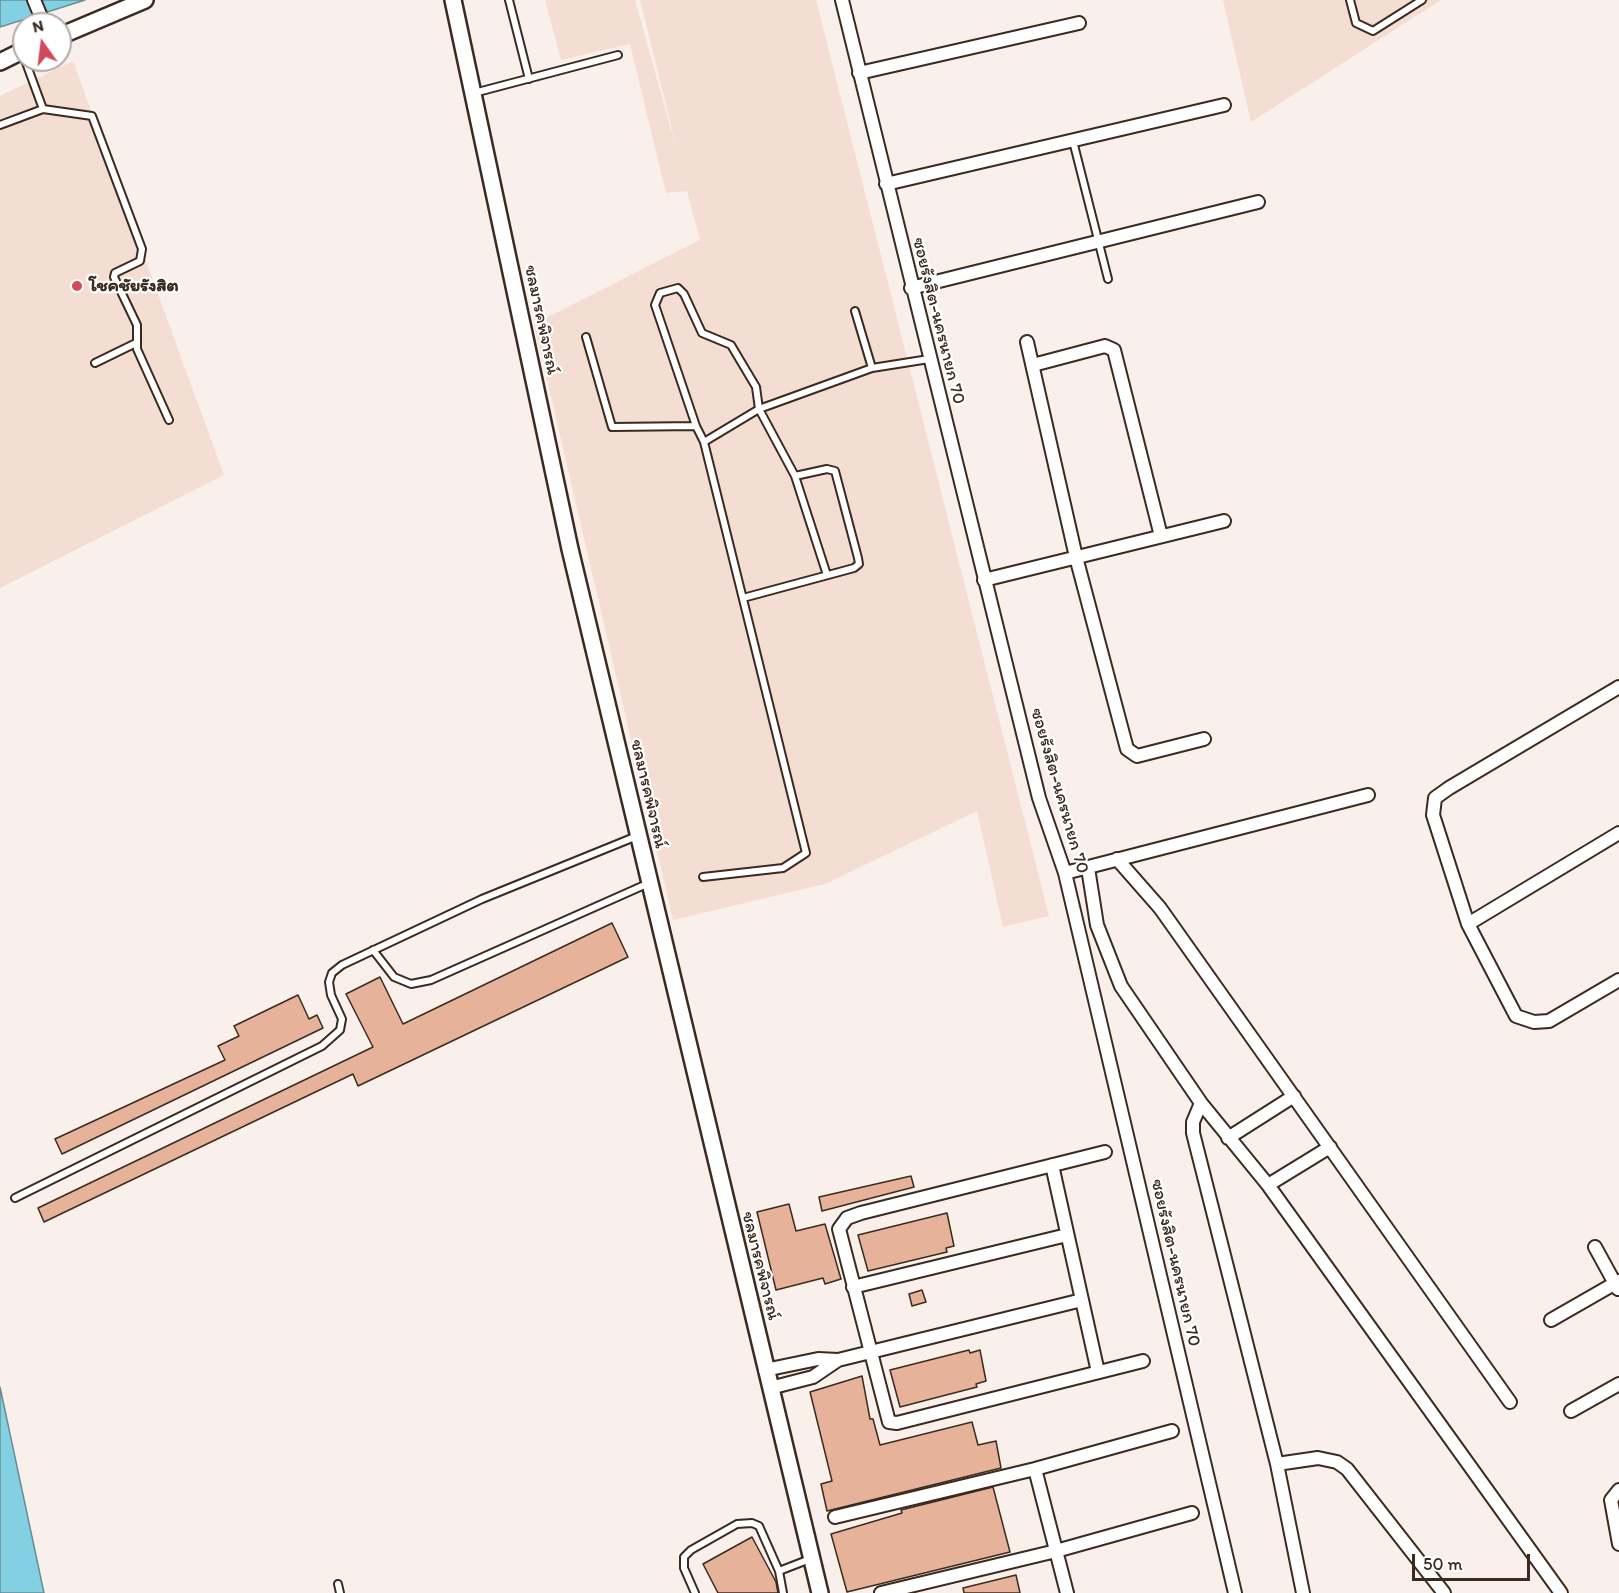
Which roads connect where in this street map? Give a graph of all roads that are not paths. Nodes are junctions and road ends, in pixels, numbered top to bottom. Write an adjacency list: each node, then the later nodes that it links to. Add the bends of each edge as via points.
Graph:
1 (145, 0): 8 (street)
2 (453, 0): 13 (street, ชลมารคพิจารณ์)
3 (509, 0): 12 (lane)
4 (842, 0): 11 (street, ซอยรังสิต-นครนายก 70)
5 (1350, 0): 6 (lane, via 1356,23 1373,31)
6 (1422, 0)
7 (1079, 23): 11 (street)
8 (72, 31)
9 (618, 55): 12 (lane)
10 (30, 72): 15 (lane)
11 (859, 73): 18 (street, ซอยรังสิต-นครนายก 70)
12 (529, 79): 13 (lane)
13 (473, 93): 46 (street, ชลมารคพิจารณ์, via 570,549)
14 (1224, 105): 17 (street)
15 (43, 109): 16 (lane); 26 (lane, via 92,116 142,249 140,261 114,275 137,325)
16 (0, 125)
17 (1072, 140): 18 (street); 20 (lane)
18 (886, 184): 22 (street, ซอยรังสิต-นครนายก 70)
19 (1258, 202): 20 (street)
20 (1099, 242): 21 (lane); 22 (street)
21 (1108, 279)
22 (912, 288): 27 (street, ซอยรังสิต-นครนายก 70)
23 (855, 311): 30 (lane)
24 (586, 337): 33 (lane, via 612,427)
25 (1027, 342): 29 (street)
26 (136, 344): 28 (lane); 32 (lane)
27 (929, 359): 30 (lane); 40 (street, ซอยรังสิต-นครนายก 70)
28 (95, 363)
29 (1033, 365): 37 (street, via 1105,346 1114,350); 38 (street)
30 (872, 368): 31 (lane)
31 (759, 409): 33 (lane, via 756,387 731,345 702,333 678,288 660,293 655,305); 34 (lane); 35 (lane)
32 (169, 420)
33 (696, 426): 34 (lane)
34 (704, 442): 41 (lane)
35 (795, 476): 39 (lane); 39 (lane, via 826,469 835,471 859,564)
36 (1224, 521): 37 (street)
37 (1161, 536): 38 (street)
38 (1076, 558): 40 (street); 43 (street, via 1127,749 1137,756)
39 (827, 575): 41 (lane)
40 (984, 580): 49 (street, ซอยรังสิต-นครนายก 70, via 1039,798)
41 (743, 598): 50 (lane, via 806,853 783,868)
42 (1619, 687): 52 (street, via 1435,798 1433,816)
43 (1204, 739)
44 (1368, 795): 47 (street)
45 (1619, 833): 52 (street)
46 (638, 835): 51 (street, ชลมารคพิจารณ์); 53 (lane, via 482,899)
47 (1117, 859): 48 (street); 55 (street, via 1160,908)
48 (1088, 868): 49 (street); 56 (street, via 1097,925 1121,986)
49 (1065, 873): 95 (street, ซอยรังสิต-นครนายก 70)
50 (703, 877)
51 (649, 883): 53 (lane, via 431,980 411,984 394,977); 72 (street, ชลมารคพิจารณ์)
52 (1468, 924): 54 (street, via 1516,1016 1534,1022 1549,1021)
53 (373, 950): 62 (lane, via 332,973 331,995 342,1019 340,1030 322,1046)
54 (1619, 980)
55 (1294, 1096): 57 (street); 58 (street)
56 (1201, 1103): 57 (street); 79 (street, via 1193,1133)
57 (1228, 1138): 61 (street)
58 (1330, 1147): 61 (street); 76 (street)
59 (1105, 1152): 60 (street)
60 (1052, 1165): 63 (street); 66 (street, via 847,1218 838,1229)
61 (1268, 1185): 98 (street)
62 (15, 1198)
63 (1067, 1236): 66 (street); 67 (street)
64 (1595, 1246): 65 (street)
65 (1618, 1285): 68 (street)
66 (854, 1287): 69 (street)
67 (1082, 1300): 69 (street); 73 (street)
68 (1551, 1320)
69 (871, 1352): 70 (street); 73 (street, via 889,1422)
70 (838, 1360): 72 (street, via 818,1359); 75 (street, via 813,1377)
71 (1143, 1361): 73 (street)
72 (765, 1370): 75 (street, ชลมารคพิจารณ์)
73 (1098, 1372)
74 (1619, 1384): 77 (street)
75 (770, 1388): 86 (street, ชลมารคพิจารณ์)
76 (1510, 1402)
77 (1571, 1411)
78 (1172, 1431): 80 (street)
79 (1277, 1464): 96 (street); 97 (street, via 1318,1458 1347,1468)
80 (1035, 1469): 83 (street); 85 (street)
81 (1619, 1490): 84 (street, via 1611,1500)
82 (1192, 1513): 85 (street)
83 (835, 1517)
84 (1619, 1544)
85 (1056, 1551): 93 (street); 94 (street)
86 (811, 1559): 87 (lane); 92 (street, ชลมารคพิจารณ์)
87 (779, 1571): 90 (lane, via 759,1527 752,1523 737,1524 684,1557 684,1568); 91 (lane)
88 (338, 1584): 89 (lane)
89 (340, 1593)
90 (695, 1593)
91 (783, 1593)
92 (820, 1593)
93 (881, 1593)
94 (1067, 1593)
95 (1235, 1593)
96 (1304, 1593)
97 (1444, 1593)
98 (1561, 1593)

